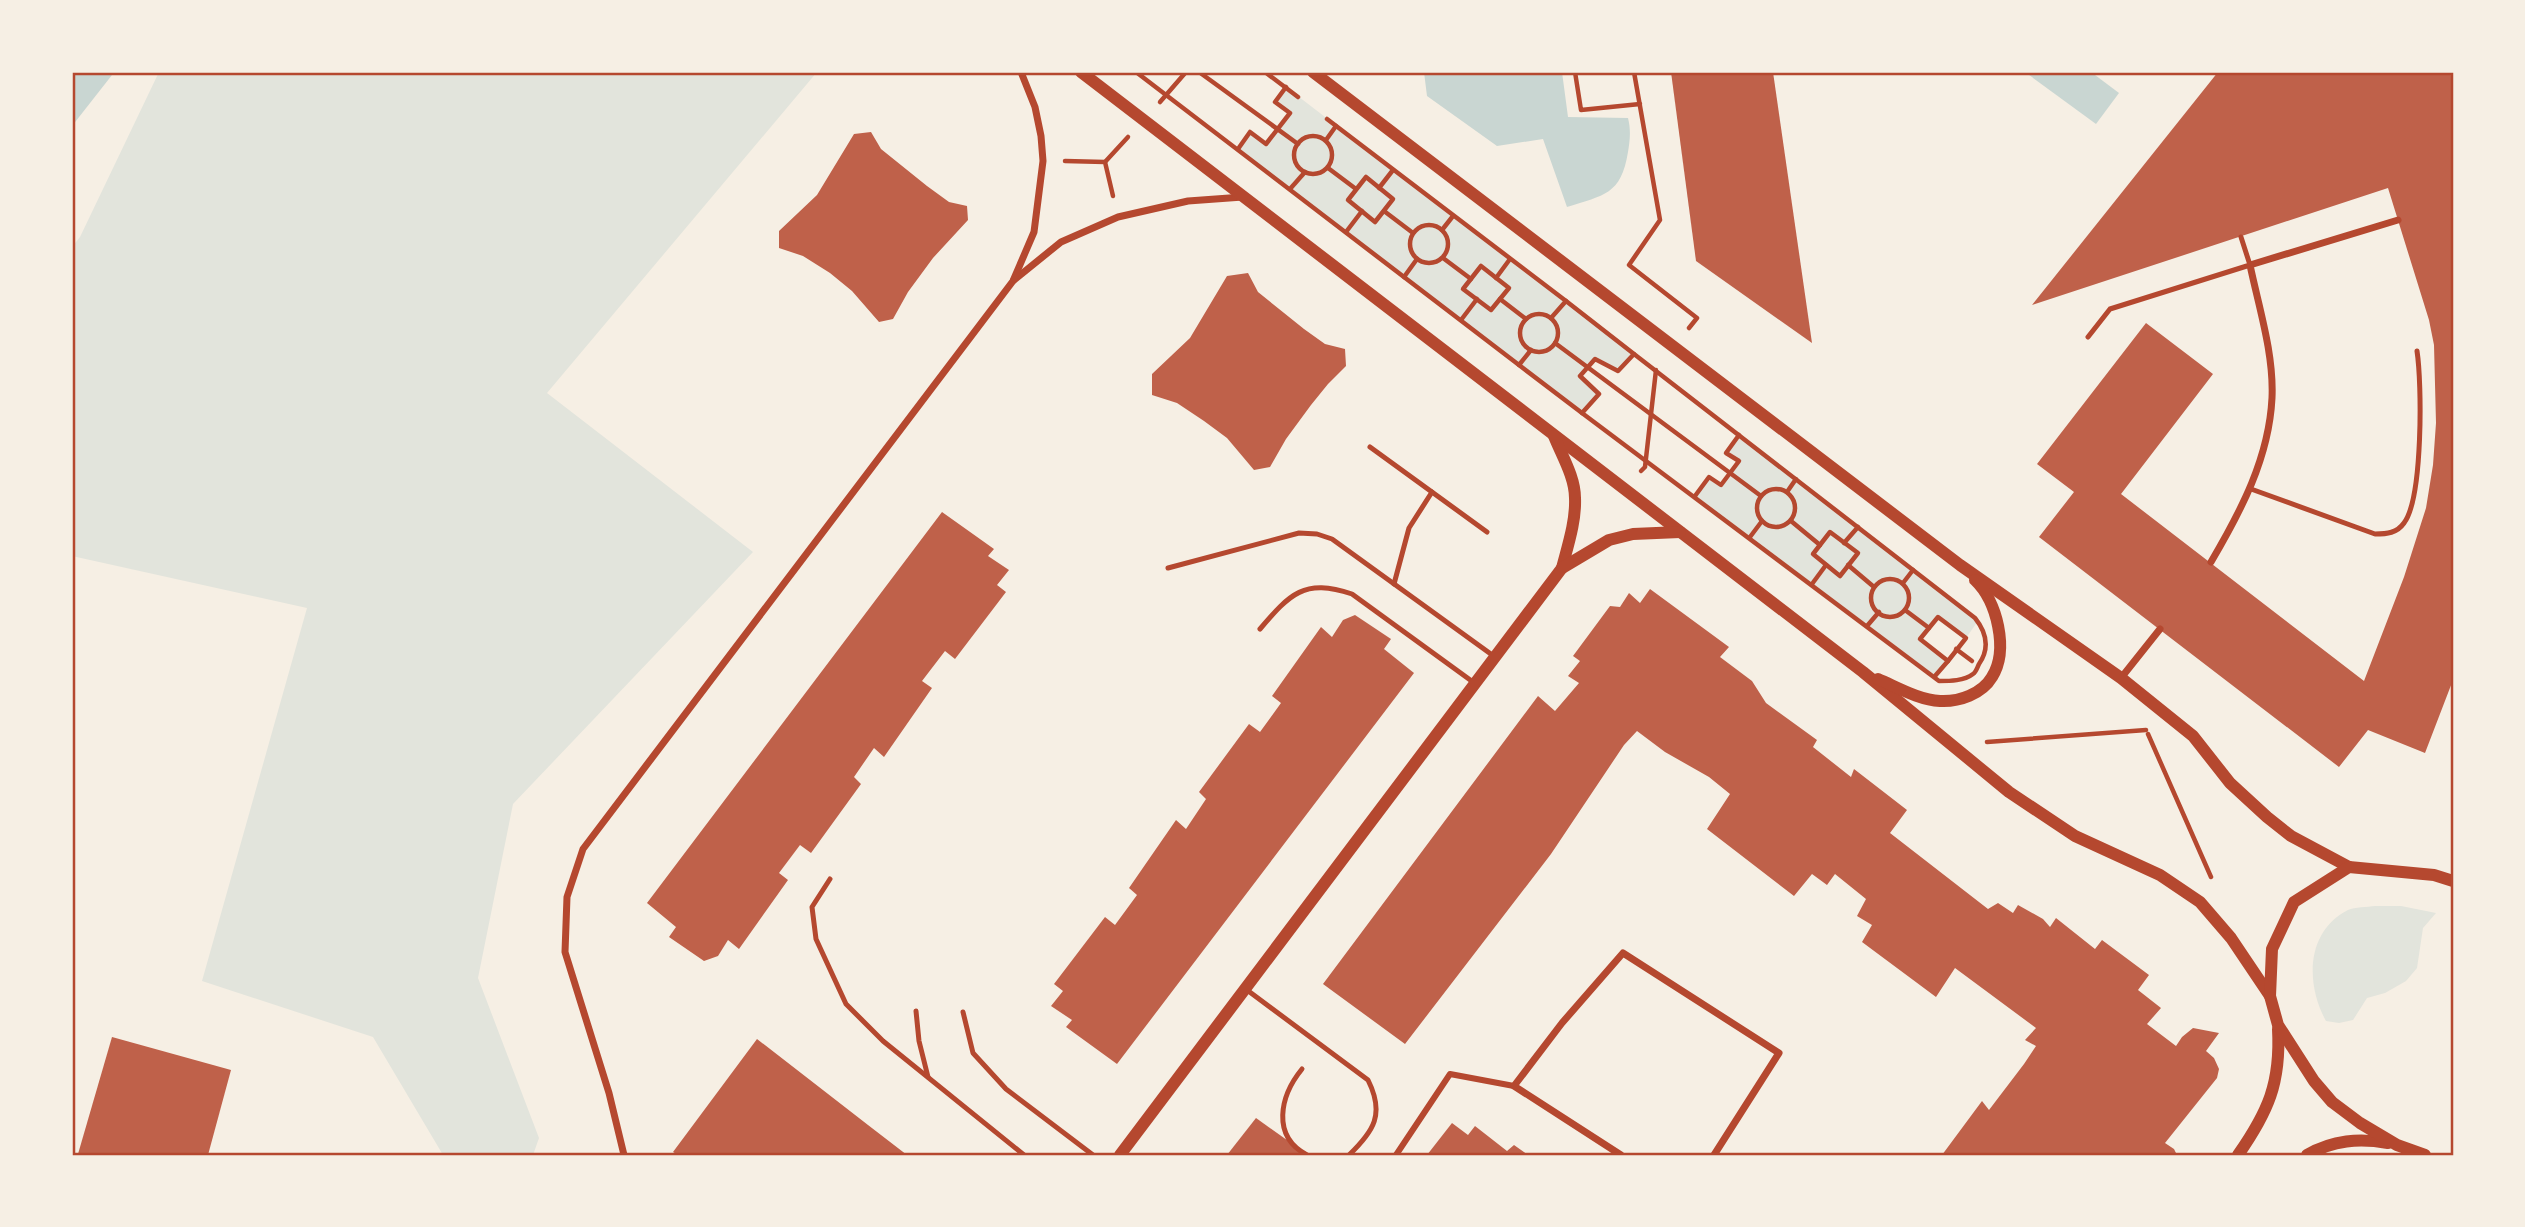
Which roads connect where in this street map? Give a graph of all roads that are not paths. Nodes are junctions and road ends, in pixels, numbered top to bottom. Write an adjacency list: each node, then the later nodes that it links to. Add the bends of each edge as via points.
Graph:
1 (1021, 72): 8 (street, via 1035,107 1043,161 1034,232)
2 (1081, 72): 4 (street)
3 (1313, 72): 18 (street)
4 (1245, 197): 8 (street, via 1188,201 1118,217 1061,242); 11 (street)
5 (2398, 220): 7 (street)
6 (2241, 237): 7 (lane)
7 (2250, 265): 9 (lane, via 2110,309); 13 (street, via 2270,361 2272,396)
8 (1013, 281): 42 (street, via 583,849 567,897 565,952)
9 (2088, 337)
10 (2417, 351): 13 (lane, via 2417,467 2412,511 2399,530 2375,534)
11 (1554, 436): 16 (street); 20 (street, via 1575,496)
12 (1370, 447): 14 (lane)
13 (2251, 489): 17 (street)
14 (1432, 492): 15 (lane); 21 (lane, via 1409,528)
15 (1487, 532)
16 (1680, 532): 20 (street, via 1609,540); 25 (street)
17 (2211, 562)
18 (1960, 565): 25 (street, via 1983,587 1995,614 1999,657 1993,677 1980,691 1962,699 1938,701); 26 (street)
19 (1168, 568): 21 (lane, via 1299,533 1317,534 1332,539)
20 (1562, 568): 24 (street)
21 (1394, 584): 24 (lane)
22 (1260, 629): 27 (lane, via 1286,599 1309,588 1331,587 1352,594)
23 (2160, 629): 26 (street)
24 (1495, 657): 27 (street)
25 (1863, 672): 34 (street, via 2009,792 2075,836 2160,875 2200,902)
26 (2121, 678): 28 (street, via 2193,736 2230,783 2267,817 2291,836)
27 (1475, 683): 33 (street)
28 (2349, 867): 30 (street); 34 (street, via 2294,902 2272,949)
29 (2453, 867): 30 (street)
30 (2434, 875): 32 (street)
31 (830, 879): 39 (lane, via 812,907 816,939 846,1004)
32 (2453, 881)
33 (1245, 989): 45 (street); 47 (lane, via 1368,1080 1376,1095 1377,1117 1366,1139)
34 (2270, 996): 37 (street)
35 (916, 1012): 39 (lane)
36 (963, 1012): 44 (lane, via 973,1054 1006,1090)
37 (2278, 1026): 41 (street, via 2332,1102); 51 (street, via 2277,1078 2268,1106)
38 (1302, 1069): 46 (lane, via 1291,1082 1283,1107 1283,1128 1292,1146)
39 (928, 1077): 43 (lane)
40 (1514, 1086): 48 (street, via 1450,1074); 49 (street); 50 (street, via 1623,953 1779,1053)
41 (2397, 1145): 52 (street, via 2339,1142); 53 (street)
42 (624, 1155)
43 (1024, 1155)
44 (1093, 1155)
45 (1120, 1155)
46 (1307, 1155)
47 (1349, 1155)
48 (1396, 1155)
49 (1621, 1155)
50 (1714, 1155)
51 (2238, 1155)
52 (2307, 1155)
53 (2425, 1155)

